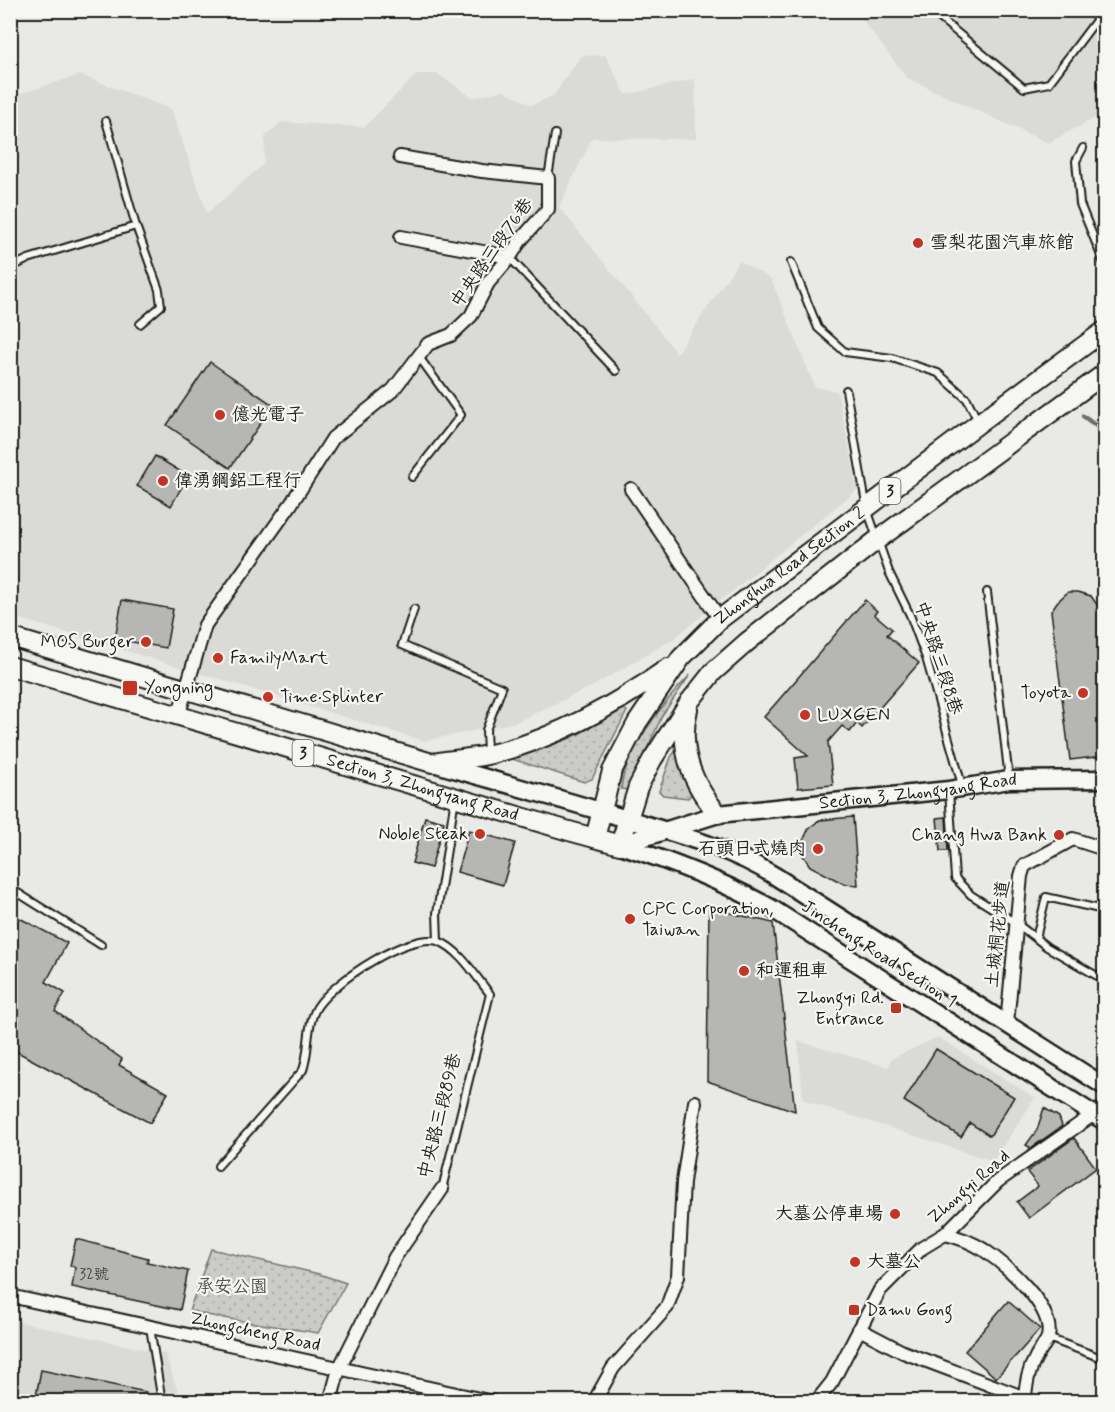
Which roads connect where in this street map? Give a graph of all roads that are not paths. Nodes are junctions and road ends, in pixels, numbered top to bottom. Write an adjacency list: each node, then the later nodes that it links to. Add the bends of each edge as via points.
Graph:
1 (930, 10): 2 (lane, via 1024,88 1049,83 1100,15)
2 (1094, 10)
3 (106, 121): 8 (lane)
4 (555, 134): 7 (lane)
5 (1083, 148): 12 (lane, via 1076,161 1080,204)
6 (400, 158): 7 (street, 中央路三段76巷)
7 (548, 178): 10 (street, 中央路三段76巷, via 548,209)
8 (136, 226): 13 (lane); 14 (lane, via 162,306)
9 (401, 237): 10 (street)
10 (510, 257): 16 (street, 中央路三段76巷, via 488,283 471,316 451,335 428,344); 17 (lane)
11 (791, 262): 20 (lane, via 818,328 845,352 892,358 938,373 967,399)
12 (1104, 263)
13 (10, 268)
14 (140, 324)
15 (1104, 331): 20 (main road, Zhonghua Road Section 2 / 3)
16 (419, 357): 21 (lane, via 461,415); 31 (street, 中央路三段76巷, via 393,390 333,438 205,625)
17 (616, 371)
18 (1104, 374): 24 (main road, Zhonghua Road Section 2 / 3)
19 (846, 390): 23 (lane, 中央路三段8巷)
20 (979, 423): 23 (main road, Zhonghua Road Section 2 / 3)
21 (412, 477)
22 (631, 489): 27 (street)
23 (867, 509): 24 (lane, 中央路三段8巷); 27 (main road, Zhonghua Road Section 2 / 3)
24 (878, 540): 32 (main road, Zhonghua Road Section 2 / 3, via 747,642 713,672); 38 (lane, 中央路三段8巷, via 926,658)
25 (987, 592): 37 (lane)
26 (414, 609): 34 (lane, via 402,645 502,688 486,730)
27 (720, 619): 29 (main road, Zhonghua Road Section 2 / 3)
28 (10, 637): 31 (main road, Section 3, Zhongyang Road / 3)
29 (681, 658): 34 (main road, 3, via 631,694 583,720); 40 (main road, 3, via 623,747)
30 (10, 666): 33 (main road, Section 3, Zhongyang Road / 3)
31 (185, 689): 33 (street, 中央路三段76巷); 35 (main road, Section 3, Zhongyang Road / 3)
32 (690, 701): 41 (main road, via 684,726 692,773 703,797); 42 (main road, 3, via 652,760)
33 (178, 717): 39 (main road, Section 3, Zhongyang Road / 3)
34 (487, 755): 35 (main road, 3)
35 (432, 763): 40 (main road, Section 3, Zhongyang Road)
36 (1104, 779): 37 (main road, Section 3, Zhongyang Road)
37 (1009, 780): 38 (main road, Section 3, Zhongyang Road)
38 (956, 790): 41 (main road, Section 3, Zhongyang Road); 49 (lane, 中央路三段8巷, via 955,878 971,896)
39 (455, 798): 44 (main road, Section 3, Zhongyang Road / 3); 51 (lane, via 437,913)
40 (601, 811): 42 (main road, Section 3, Zhongyang Road); 44 (main road, 3)
41 (718, 814): 43 (main road, Section 3, Zhongyang Road)
42 (627, 819): 43 (main road, Section 3, Zhongyang Road); 45 (main road, 3)
43 (663, 830): 45 (main road, Section 3, Zhongyang Road); 54 (main road, Jincheng Road Section 1, via 757,864)
44 (595, 838): 45 (main road, Section 3, Zhongyang Road / 3)
45 (620, 845): 57 (main road, Jincheng Road Section 1, via 712,877 771,908)
46 (1104, 849): 49 (street, 土城桐花步道, via 1073,839 1024,867)
47 (10, 888): 52 (lane)
48 (1104, 910): 50 (lane, via 1046,897)
49 (1016, 923): 50 (lane, 中央路三段8巷); 54 (street, 土城桐花步道)
50 (1036, 938): 53 (lane, 中央路三段8巷)
51 (438, 941): 58 (lane, via 405,944 381,955 333,990 317,1007 311,1021 303,1070); 59 (lane, 中央路三段89巷, via 456,952 489,994)
52 (101, 945)
53 (1104, 980)
54 (1007, 1024): 55 (main road, Jincheng Road Section 1)
55 (1104, 1086)
56 (695, 1102): 71 (street, via 683,1182 678,1276 667,1307 613,1368)
57 (1101, 1114): 60 (street, Zhongyi Road, via 998,1181)
58 (218, 1166)
59 (442, 1189): 66 (street, 中央路三段89巷, via 395,1257)
60 (945, 1234): 63 (street, Zhongyi Road, via 922,1248 880,1290); 64 (street, via 983,1249 1021,1282 1041,1305 1049,1324)
61 (10, 1296): 62 (street, Zhongcheng Road)
62 (150, 1327): 66 (street, Zhongcheng Road); 68 (lane)
63 (860, 1329): 67 (street, via 903,1352); 72 (street, Zhongyi Road, via 832,1382)
64 (1048, 1338): 65 (lane); 67 (street, via 1031,1367)
65 (1104, 1359)
66 (339, 1369): 69 (street, 中央路三段89巷); 70 (street, Zhongcheng Road)
67 (1025, 1400)
68 (162, 1401)
69 (330, 1401)
70 (492, 1401)
71 (594, 1401)
72 (816, 1401)

